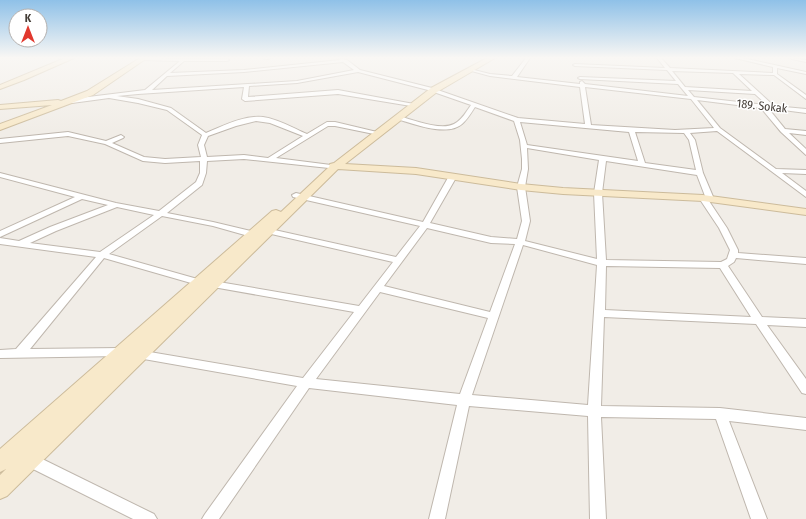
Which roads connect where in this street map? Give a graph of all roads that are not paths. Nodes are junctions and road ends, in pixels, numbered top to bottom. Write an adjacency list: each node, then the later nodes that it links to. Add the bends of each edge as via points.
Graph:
1 (13, 82): 17 (street)
2 (109, 82): 24 (street)
3 (158, 82): 19 (street)
4 (293, 82): 14 (street)
5 (402, 82): 18 (street)
6 (446, 82): 18 (street)
7 (447, 82): 18 (street)
8 (550, 82): 16 (street, 189. Sokak)
9 (582, 82): 16 (street)
10 (641, 82): 15 (street)
11 (678, 82): 15 (street)
12 (745, 82): 20 (street)
13 (786, 82): 22 (street)
14 (246, 85): 19 (street); 25 (street, via 245,99 338,92)
15 (681, 85): 20 (street); 23 (street)
16 (583, 86): 23 (street, 189. Sokak); 33 (street)
17 (1, 87)
18 (432, 90): 25 (street); 26 (street); 31 (street)
19 (147, 92): 21 (street)
20 (756, 93): 29 (street)
21 (111, 97): 24 (street); 41 (street, via 169,109)
22 (806, 97)
23 (694, 99): 27 (street, 189. Sokak); 35 (street)
24 (72, 101): 28 (street); 34 (street)
25 (411, 104): 39 (street)
26 (474, 105): 31 (street, via 459,124 450,128); 32 (street)
27 (763, 106): 29 (street, 189. Sokak); 38 (street)
28 (0, 107)
29 (772, 107): 30 (street, 189. Sokak)
30 (806, 111)
31 (399, 118): 52 (street)
32 (517, 120): 33 (street); 46 (street)
33 (588, 126): 36 (street)
34 (0, 127)
35 (718, 129): 37 (street); 53 (street)
36 (631, 130): 37 (street); 51 (street)
37 (685, 131): 54 (street, via 692,140)
38 (783, 131): 40 (street); 47 (street)
39 (374, 132): 42 (street, via 329,124); 52 (street)
40 (806, 133)
41 (205, 135): 42 (street, via 260,118); 48 (street, via 202,145)
42 (306, 136): 50 (street)
43 (121, 137): 45 (street)
44 (0, 141): 45 (street, via 68,134)
45 (107, 143): 48 (street, via 143,159)
46 (524, 146): 49 (street); 58 (street, via 525,169)
47 (806, 153)
48 (204, 158): 50 (street, via 244,157); 66 (street, via 202,180 189,193)
49 (603, 158): 51 (street); 59 (street)
50 (269, 160): 52 (street)
51 (642, 164): 54 (street)
52 (333, 166): 57 (street); 62 (street)
53 (774, 171): 55 (street); 60 (street)
54 (700, 172): 63 (street)
55 (806, 172)
56 (0, 176): 61 (street)
57 (453, 176): 58 (street); 67 (street)
58 (521, 187): 59 (street); 72 (street, via 526,221)
59 (598, 193): 63 (street); 78 (street)
60 (806, 195)
61 (82, 196): 64 (street); 69 (street)
62 (300, 196): 67 (street); 68 (street); 70 (street)
63 (707, 198): 65 (street); 75 (street, via 734,250)
64 (116, 205): 66 (street); 73 (street)
65 (806, 212)
66 (159, 214): 70 (street); 74 (street)
67 (425, 225): 72 (street, via 491,240); 76 (street)
68 (270, 230): 76 (street); 81 (street)
69 (0, 234)
70 (252, 234): 80 (street)
71 (0, 241): 73 (street)
72 (520, 242): 78 (street); 85 (street)
73 (22, 244): 74 (street)
74 (102, 255): 80 (street); 90 (street)
75 (732, 255): 77 (street); 79 (street, via 731,260)
76 (398, 260): 82 (street)
77 (806, 261)
78 (602, 263): 79 (street); 84 (street)
79 (723, 264): 86 (street)
80 (198, 282): 88 (street)
81 (213, 284): 83 (street); 91 (street)
82 (378, 288): 83 (street); 85 (street)
83 (362, 310): 92 (street)
84 (600, 313): 86 (street); 95 (street)
85 (494, 316): 94 (street)
86 (759, 321): 87 (street); 93 (street)
87 (806, 323)
88 (123, 352): 90 (street); 91 (street); 99 (street)
89 (0, 354): 90 (street)
90 (18, 354)
91 (140, 354): 92 (street); 98 (street)
92 (306, 383): 94 (street); 102 (street)
93 (806, 389)
94 (464, 400): 95 (street); 103 (street)
95 (594, 411): 96 (street); 104 (street)
96 (720, 414): 97 (street); 105 (street)
97 (806, 424)
98 (30, 460): 100 (street); 101 (street)
99 (0, 462)
100 (0, 490)
101 (149, 519)
102 (210, 519)
103 (437, 519)
104 (598, 519)
105 (759, 519)

